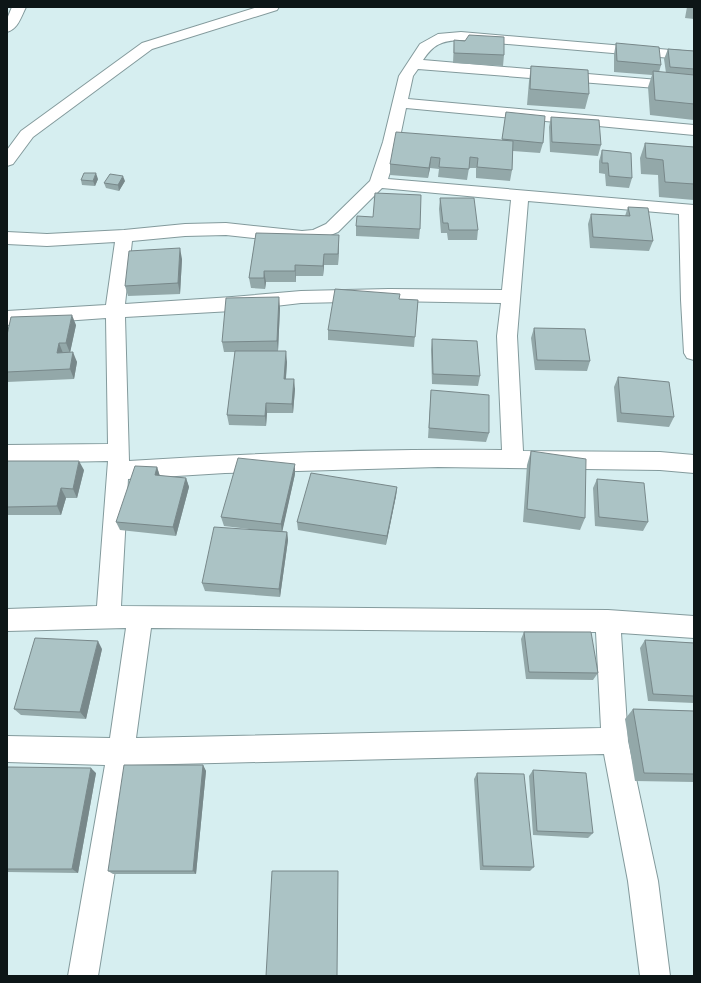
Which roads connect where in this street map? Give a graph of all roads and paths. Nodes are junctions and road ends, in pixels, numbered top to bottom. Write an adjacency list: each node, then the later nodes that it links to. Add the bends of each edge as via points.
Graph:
1 (18, 7): 3 (street, via 12,23)
2 (272, 7): 9 (street, via 147,46 27,134)
3 (7, 28)
4 (694, 56): 5 (street, via 461,36 443,37 434,41 425,48)
5 (414, 64): 6 (street); 7 (street, via 406,76)
6 (694, 87)
7 (399, 104): 8 (street); 10 (street, via 391,142)
8 (694, 130)
9 (7, 161)
10 (378, 183): 11 (street); 13 (street, via 332,228 316,235 302,237 226,229)
11 (520, 196): 12 (street); 15 (street)
12 (690, 210): 18 (street, via 690,300)
13 (124, 236): 14 (street, via 47,240); 16 (street)
14 (7, 238)
15 (511, 297): 16 (street, via 301,297); 20 (street, via 507,336)
16 (114, 312): 17 (street); 21 (street)
17 (7, 318)
18 (694, 353)
19 (7, 454): 21 (street)
20 (513, 459): 21 (street, via 422,458 225,464); 22 (street)
21 (118, 461): 23 (street)
22 (694, 464)
23 (108, 617): 24 (street); 25 (street)
24 (140, 617): 26 (street); 30 (street)
25 (7, 620)
26 (608, 621): 27 (street); 28 (street)
27 (694, 627)
28 (615, 741): 30 (street); 32 (street, via 643,881)
29 (7, 749): 30 (street)
30 (121, 752): 31 (street)
31 (83, 976)
32 (655, 976)

